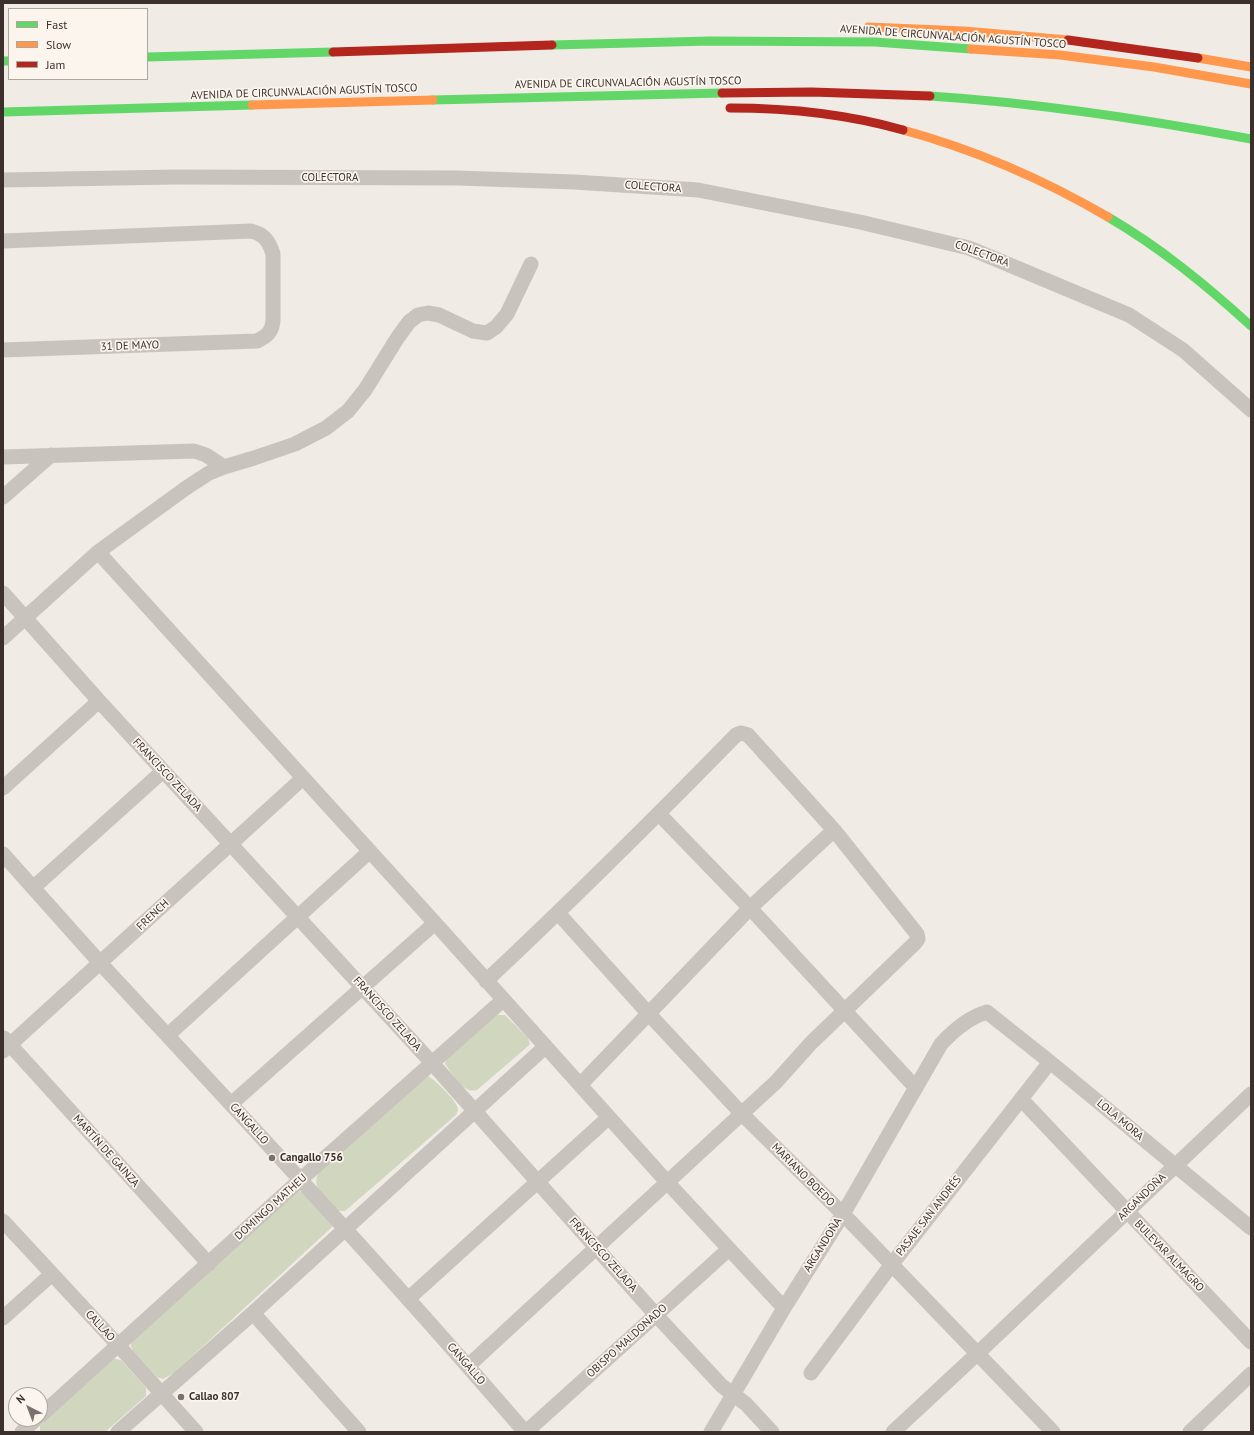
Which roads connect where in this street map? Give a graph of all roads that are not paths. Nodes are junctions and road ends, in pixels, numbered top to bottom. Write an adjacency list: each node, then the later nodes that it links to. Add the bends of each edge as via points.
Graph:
1 (862, 27): 4 (highway, via 1060,39)
2 (769, 32): 3 (highway)
3 (710, 41): 5 (highway, AVENIDA DE CIRCUNVALACIÓN AGUSTÍN TOSCO); 8 (highway, AVENIDA DE CIRCUNVALACIÓN AGUSTÍN TOSCO, via 874,42 1060,55 1154,67)
4 (1190, 56): 6 (street); 7 (highway)
5 (148, 57)
6 (1251, 60)
7 (1251, 67)
8 (1251, 84)
9 (486, 99): 10 (highway); 12 (highway, AVENIDA DE CIRCUNVALACIÓN AGUSTÍN TOSCO); 13 (highway, AVENIDA DE CIRCUNVALACIÓN AGUSTÍN TOSCO, via 785,92 882,94 976,99 1068,109 1160,122)
10 (544, 107)
11 (721, 108): 17 (highway, via 785,109 856,119 947,143 1006,165 1067,193 1118,222 1168,255)
12 (3, 112)
13 (1251, 139)
14 (3, 180): 19 (street, COLECTORA, via 176,177 458,178 698,190 860,222 969,248 1129,315 1183,350)
15 (3, 241): 18 (street, 31 DE MAYO, via 251,231 260,233 265,238 273,254 272,328 266,337 257,341)
16 (531, 264): 22 (street, via 507,314 487,333 473,331 428,313 418,315 398,337 369,384 348,411 326,428 295,444)
17 (1251, 326)
18 (3, 350)
19 (1251, 410)
20 (51, 455): 21 (street); 22 (street, via 194,451 206,455); 23 (street)
21 (3, 457)
22 (224, 467): 24 (street, via 209,473 186,488)
23 (3, 497)
24 (98, 552): 26 (street); 30 (street)
25 (3, 593): 26 (street, FRANCISCO ZELADA)
26 (24, 618): 27 (street); 28 (street, FRANCISCO ZELADA)
27 (3, 638)
28 (99, 701): 29 (street, FRANCISCO ZELADA); 31 (street)
29 (163, 771): 34 (street, FRANCISCO ZELADA); 37 (street)
30 (303, 778): 34 (street, FRENCH); 35 (street)
31 (3, 788)
32 (659, 814): 33 (street, via 736,735 741,733 748,735); 38 (street); 39 (street)
33 (834, 830): 38 (street); 46 (street, via 917,934 918,939)
34 (231, 844): 40 (street, FRANCISCO ZELADA); 42 (street, FRENCH)
35 (370, 851): 40 (street); 41 (street)
36 (3, 854): 37 (street, CANGALLO)
37 (34, 888): 42 (street, CANGALLO)
38 (750, 908): 46 (street); 48 (street)
39 (558, 913): 43 (street); 48 (street, MARIANO BOEDO)
40 (298, 917): 44 (street, FRANCISCO ZELADA); 49 (street)
41 (435, 923): 43 (street); 44 (street)
42 (101, 963): 49 (street, CANGALLO); 50 (street, FRENCH)
43 (486, 981): 45 (street)
44 (362, 988): 53 (street, FRANCISCO ZELADA); 58 (street)
45 (503, 1000): 51 (street); 53 (street, DOMINGO MATHEU)
46 (844, 1011): 55 (street); 60 (street)
47 (988, 1012): 52 (street, LOLA MORA); 55 (street, ARGANDOÑA, via 978,1015 954,1030 941,1044)
48 (648, 1013): 54 (street); 60 (street, MARIANO BOEDO)
49 (168, 1035): 58 (street, CANGALLO)
50 (5, 1045): 73 (street, MARTÍN DE GAINZA)
51 (545, 1047): 54 (street); 59 (street)
52 (1050, 1062): 57 (street, PASAJE SAN ANDRÉS); 62 (street, LOLA MORA)
53 (432, 1063): 59 (street, FRANCISCO ZELADA); 63 (street, DOMINGO MATHEU)
54 (580, 1085): 61 (street)
55 (916, 1088): 67 (street, ARGANDOÑA)
56 (1251, 1094): 62 (street, ARGANDOÑA)
57 (1021, 1099): 66 (street, BULEVAR ALMAGRO); 74 (street, PASAJE SAN ANDRÉS)
58 (231, 1104): 63 (street, CANGALLO)
59 (474, 1112): 64 (street, FRANCISCO ZELADA); 70 (street)
60 (742, 1114): 65 (street); 67 (street, MARIANO BOEDO)
61 (608, 1118): 64 (street); 65 (street)
62 (1175, 1165): 66 (street, ARGANDOÑA); 69 (street, LOLA MORA)
63 (300, 1180): 70 (street, CANGALLO); 73 (street, DOMINGO MATHEU)
64 (538, 1181): 71 (street, FRANCISCO ZELADA); 76 (street)
65 (667, 1182): 71 (street); 72 (street)
66 (1127, 1212): 81 (street, BULEVAR ALMAGRO); 83 (street, ARGANDOÑA)
67 (843, 1214): 74 (street, MARIANO BOEDO); 77 (street, ARGANDOÑA)
68 (3, 1221): 75 (street, CALLAO)
69 (1251, 1228)
70 (345, 1229): 76 (street, CANGALLO); 78 (street)
71 (596, 1248): 79 (street, FRANCISCO ZELADA); 84 (street)
72 (729, 1249): 77 (street); 79 (street, OBISPO MALDONADO)
73 (208, 1264): 82 (street, DOMINGO MATHEU)
74 (892, 1264): 83 (street, MARIANO BOEDO); 85 (street, PASAJE SAN ANDRÉS)
75 (52, 1274): 80 (street); 82 (street, CALLAO)
76 (408, 1299): 84 (street, CANGALLO)
77 (784, 1308): 88 (street, ARGANDOÑA)
78 (253, 1314): 87 (street); 92 (street)
79 (656, 1315): 88 (street, FRANCISCO ZELADA, via 722,1386); 93 (street, OBISPO MALDONADO)
80 (3, 1318)
81 (1251, 1342)
82 (118, 1345): 87 (street, CALLAO); 89 (street, DOMINGO MATHEU)
83 (978, 1353): 96 (street, ARGANDOÑA); 97 (street, MARIANO BOEDO)
84 (468, 1366): 93 (street, CANGALLO)
85 (812, 1373)
86 (1251, 1374): 98 (street)
87 (162, 1393): 90 (street); 91 (street, CALLAO)
88 (733, 1394): 94 (street, ARGANDOÑA); 95 (street, FRANCISCO ZELADA)
89 (48, 1409)
90 (118, 1432)
91 (196, 1432)
92 (359, 1432)
93 (525, 1432)
94 (711, 1432)
95 (772, 1432)
96 (893, 1432)
97 (1053, 1432)
98 (1190, 1432)

